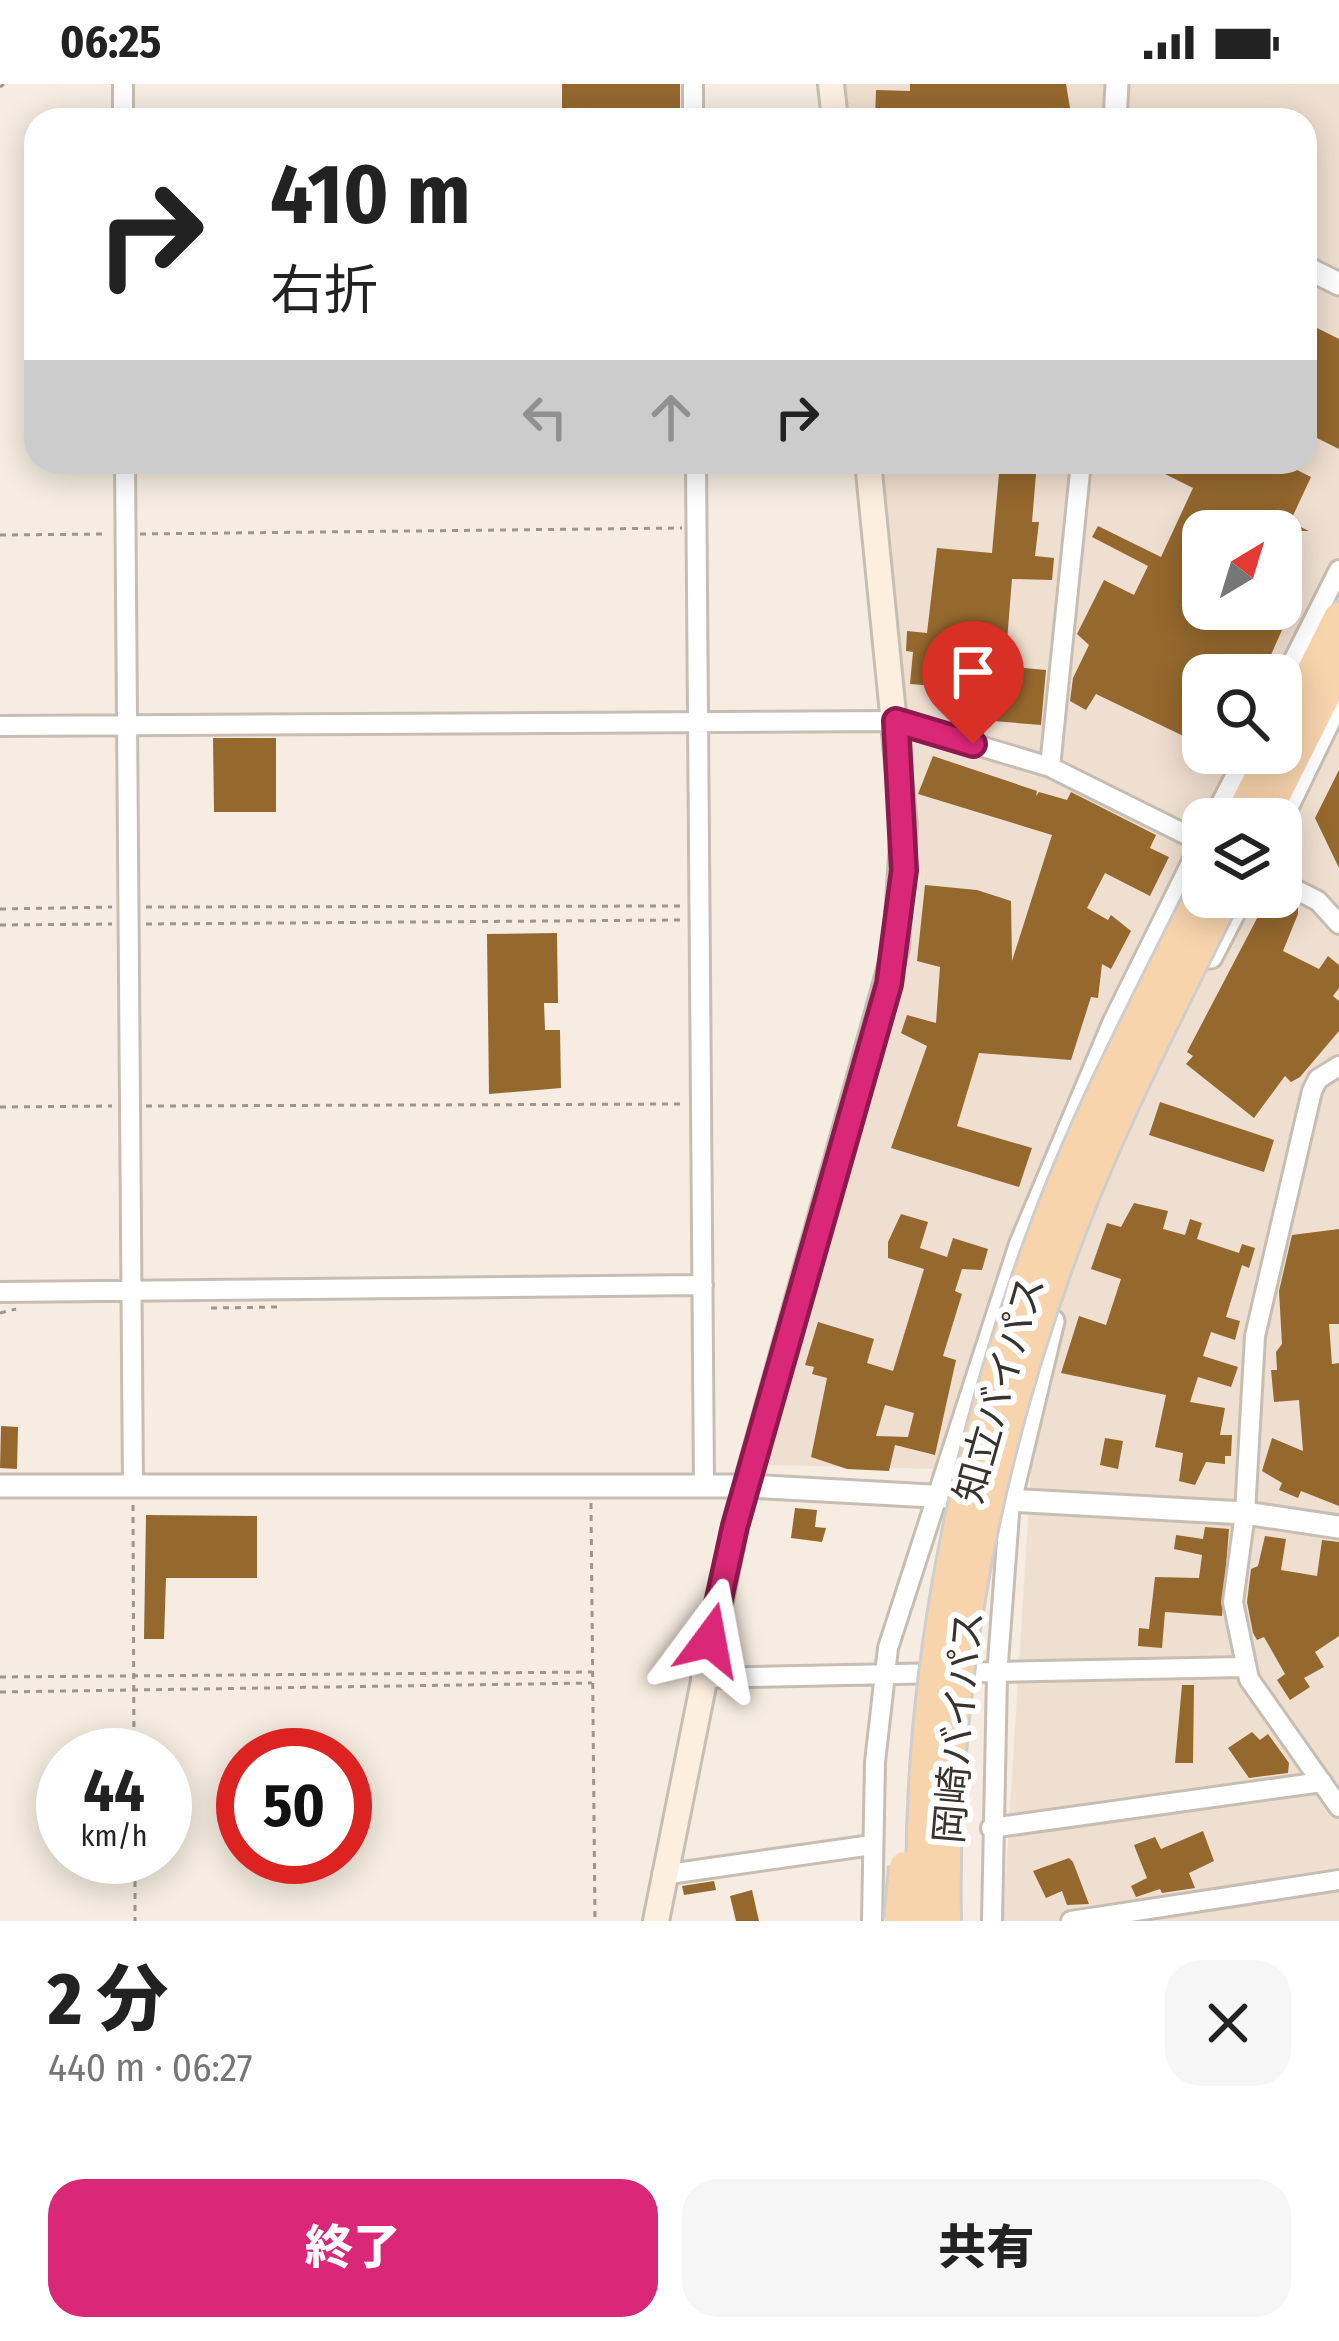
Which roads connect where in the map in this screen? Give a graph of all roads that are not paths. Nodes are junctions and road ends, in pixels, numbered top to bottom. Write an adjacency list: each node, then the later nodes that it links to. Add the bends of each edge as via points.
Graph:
1 (125, 474): 13 (street)
2 (696, 474): 11 (street)
3 (869, 474): 12 (main road)
4 (1080, 474): 15 (street)
5 (1339, 570): 7 (street)
6 (1339, 618): 9 (highway)
7 (1297, 654)
8 (1339, 667): 16 (highway)
9 (1302, 692)
10 (1339, 700): 17 (street)
11 (698, 721): 12 (street); 13 (street); 26 (street)
12 (896, 721): 15 (street); 33 (main road, via 904,825 896,948)
13 (127, 725): 14 (street); 27 (street)
14 (0, 726)
15 (1050, 767): 18 (street)
16 (1274, 798)
17 (1292, 798)
18 (1182, 832)
19 (1182, 884): 34 (street, via 1053,1157 982,1352)
20 (1302, 893): 24 (street)
21 (1190, 918): 29 (highway, 知立バイパス, bridge, via 1048,1222)
22 (1215, 918): 38 (highway, 知立バイパス, bridge, via 1071,1227)
23 (1232, 918): 35 (street, via 1127,1130 1075,1257)
24 (1339, 924)
25 (1339, 1066): 36 (street, via 1312,1091 1276,1226 1255,1336)
26 (703, 1285): 27 (street); 32 (street)
27 (129, 1290): 28 (street); 31 (street)
28 (0, 1292)
29 (974, 1466): 51 (highway, bridge, via 935,1592); 52 (highway, 知立バイパス, bridge, via 934,1694)
30 (0, 1486): 31 (street)
31 (133, 1486): 32 (street)
32 (704, 1486): 33 (street)
33 (748, 1486): 34 (street); 41 (main road)
34 (941, 1497): 35 (street); 42 (street)
35 (1010, 1502): 36 (street); 40 (street)
36 (1245, 1513): 37 (street); 39 (street, via 1233,1602)
37 (1339, 1527)
38 (980, 1534): 53 (highway, 岡崎バイパス, bridge, via 950,1758); 54 (highway, bridge, via 964,1755)
39 (1244, 1667): 40 (street); 43 (street)
40 (997, 1676): 42 (street); 45 (street)
41 (701, 1678): 42 (street); 47 (main road)
42 (884, 1678): 46 (street)
43 (1322, 1782): 44 (street); 45 (street)
44 (1339, 1807)
45 (991, 1828): 55 (street)
46 (872, 1845): 47 (street); 50 (street)
47 (662, 1875): 49 (main road)
48 (1339, 1880): 56 (street)
49 (656, 1921)
50 (872, 1921)
51 (900, 1921)
52 (923, 1921)
53 (946, 1921)
54 (965, 1921)
55 (992, 1921)
56 (1071, 1921)

